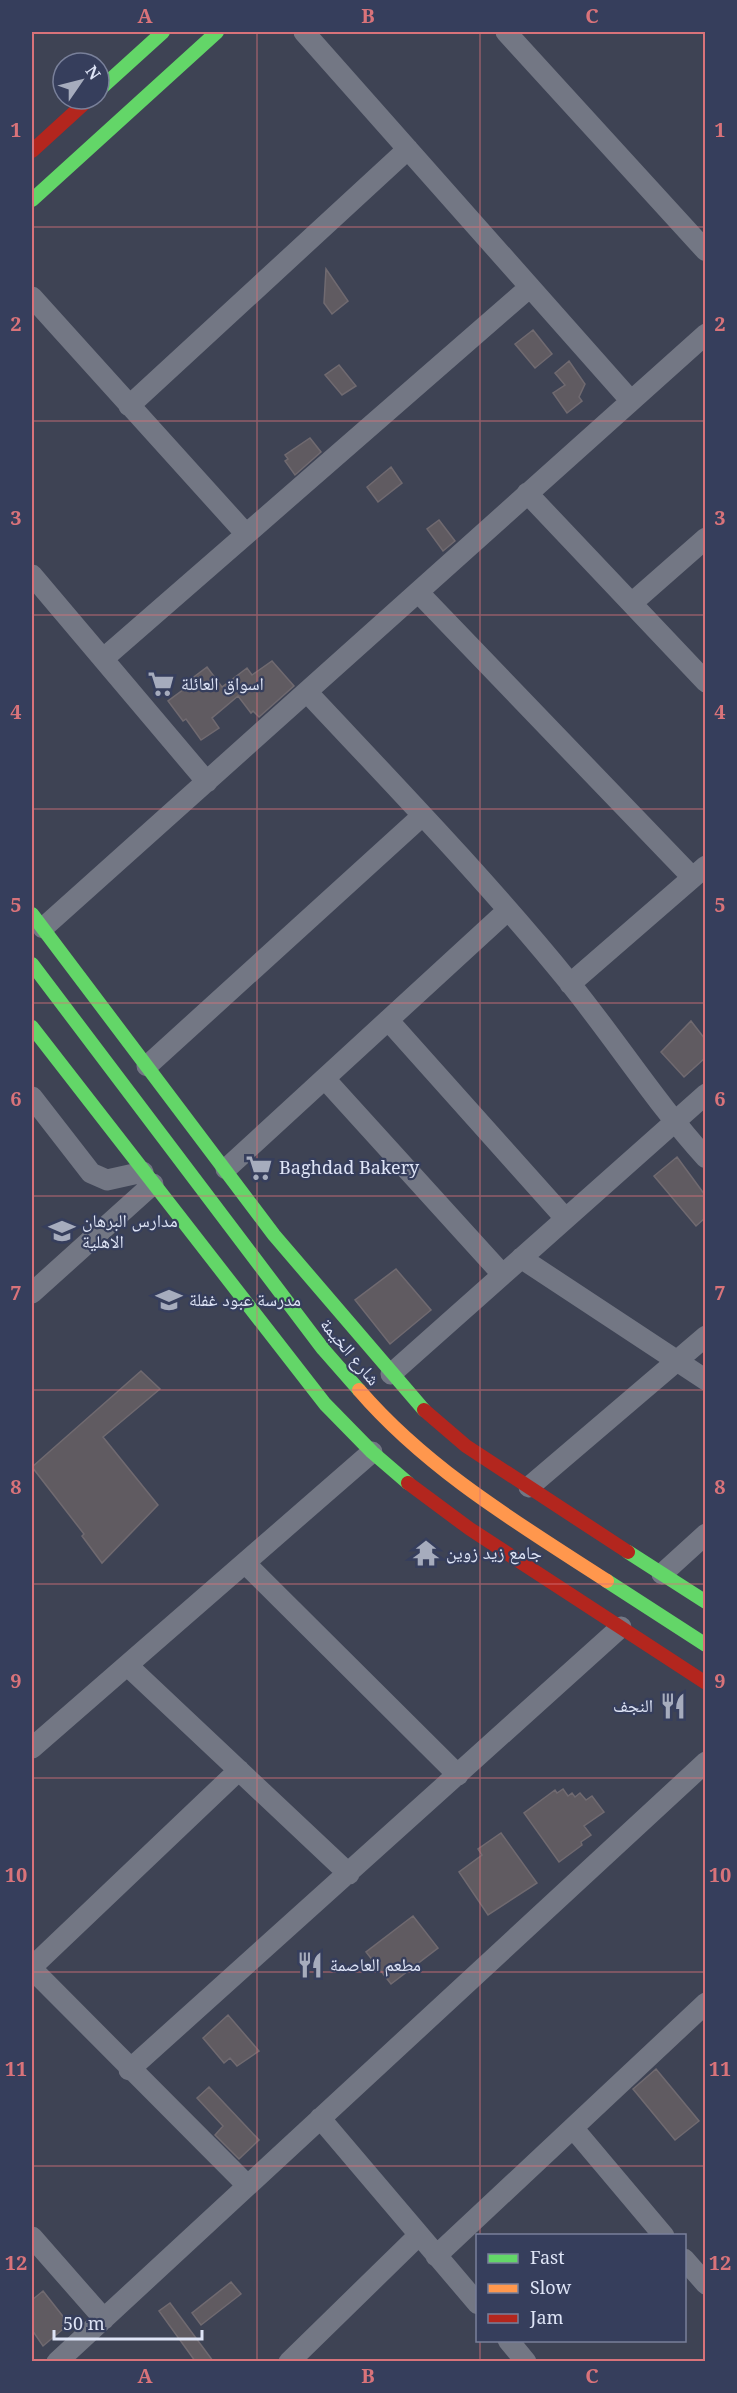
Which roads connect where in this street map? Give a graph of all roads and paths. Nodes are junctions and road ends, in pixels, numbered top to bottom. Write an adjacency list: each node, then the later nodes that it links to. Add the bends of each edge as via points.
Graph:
1 (164, 32): 5 (street)
2 (218, 32): 9 (street)
3 (304, 32): 7 (street)
4 (506, 32): 10 (street)
5 (111, 79)
6 (76, 111): 8 (street)
7 (408, 149): 11 (street); 15 (street)
8 (32, 150)
9 (32, 200)
10 (705, 251)
11 (530, 287): 14 (street); 17 (street)
12 (32, 297): 15 (street)
13 (705, 334): 14 (street)
14 (631, 401): 16 (street)
15 (129, 406): 17 (street)
16 (527, 493): 20 (street); 21 (street)
17 (246, 534): 22 (street)
18 (705, 538): 21 (street)
19 (32, 575): 22 (street)
20 (418, 592): 24 (street); 27 (street)
21 (632, 603): 23 (street)
22 (103, 659): 25 (street)
23 (705, 682)
24 (307, 692): 25 (street); 26 (street)
25 (207, 782): 29 (street)
26 (422, 816): 28 (street); 35 (street)
27 (699, 872): 32 (street)
28 (508, 910): 32 (street); 34 (street)
29 (37, 921): 35 (street)
30 (32, 964): 31 (street, شارع الخيمة)
31 (44, 981): 33 (street); 39 (street, شارع الخيمة)
32 (570, 984): 41 (street)
33 (36, 1016): 40 (street)
34 (388, 1020): 36 (street); 45 (street)
35 (147, 1066): 43 (street)
36 (325, 1078): 43 (street); 48 (street)
37 (705, 1094): 41 (street)
38 (32, 1097): 44 (street, via 91,1173 107,1180)
39 (145, 1115): 40 (street, via 115,1105 104,1116); 46 (street, شارع الخيمة)
40 (105, 1122): 44 (street)
41 (673, 1122): 42 (street); 45 (street)
42 (705, 1158)
43 (226, 1169): 46 (street)
44 (148, 1178): 49 (street); 54 (street, via 279,1348 325,1404)
45 (565, 1218): 47 (street)
46 (262, 1244): 52 (street); 61 (street, شارع الخيمة, via 330,1358 380,1415 488,1504)
47 (521, 1258): 48 (street); 51 (street)
48 (502, 1274): 52 (street)
49 (32, 1293)
50 (705, 1336): 51 (street)
51 (677, 1362): 53 (street); 55 (street)
52 (391, 1374): 55 (street, via 436,1422)
53 (705, 1380)
54 (372, 1452): 57 (street); 60 (street, via 470,1529)
55 (529, 1487): 58 (street)
56 (705, 1534): 58 (street)
57 (245, 1563): 62 (street); 67 (street)
58 (662, 1574): 59 (street)
59 (705, 1602)
60 (621, 1628): 63 (street); 67 (street)
61 (705, 1645)
62 (128, 1666): 64 (street); 66 (street)
63 (705, 1683)
64 (32, 1748)
65 (705, 1762): 72 (street)
66 (239, 1770): 68 (street); 69 (street)
67 (458, 1775): 68 (street)
68 (350, 1874): 71 (street)
69 (32, 1968): 71 (street)
70 (705, 2003): 73 (street)
71 (129, 2070): 74 (street)
72 (320, 2118): 74 (street); 76 (street)
73 (573, 2128): 75 (street); 78 (street)
74 (247, 2185): 80 (street)
75 (663, 2234)
76 (419, 2235): 78 (street); 82 (street)
77 (32, 2237): 80 (street)
78 (436, 2256): 79 (street)
79 (476, 2303)
80 (104, 2319): 81 (street)
81 (57, 2361)
82 (289, 2361)

